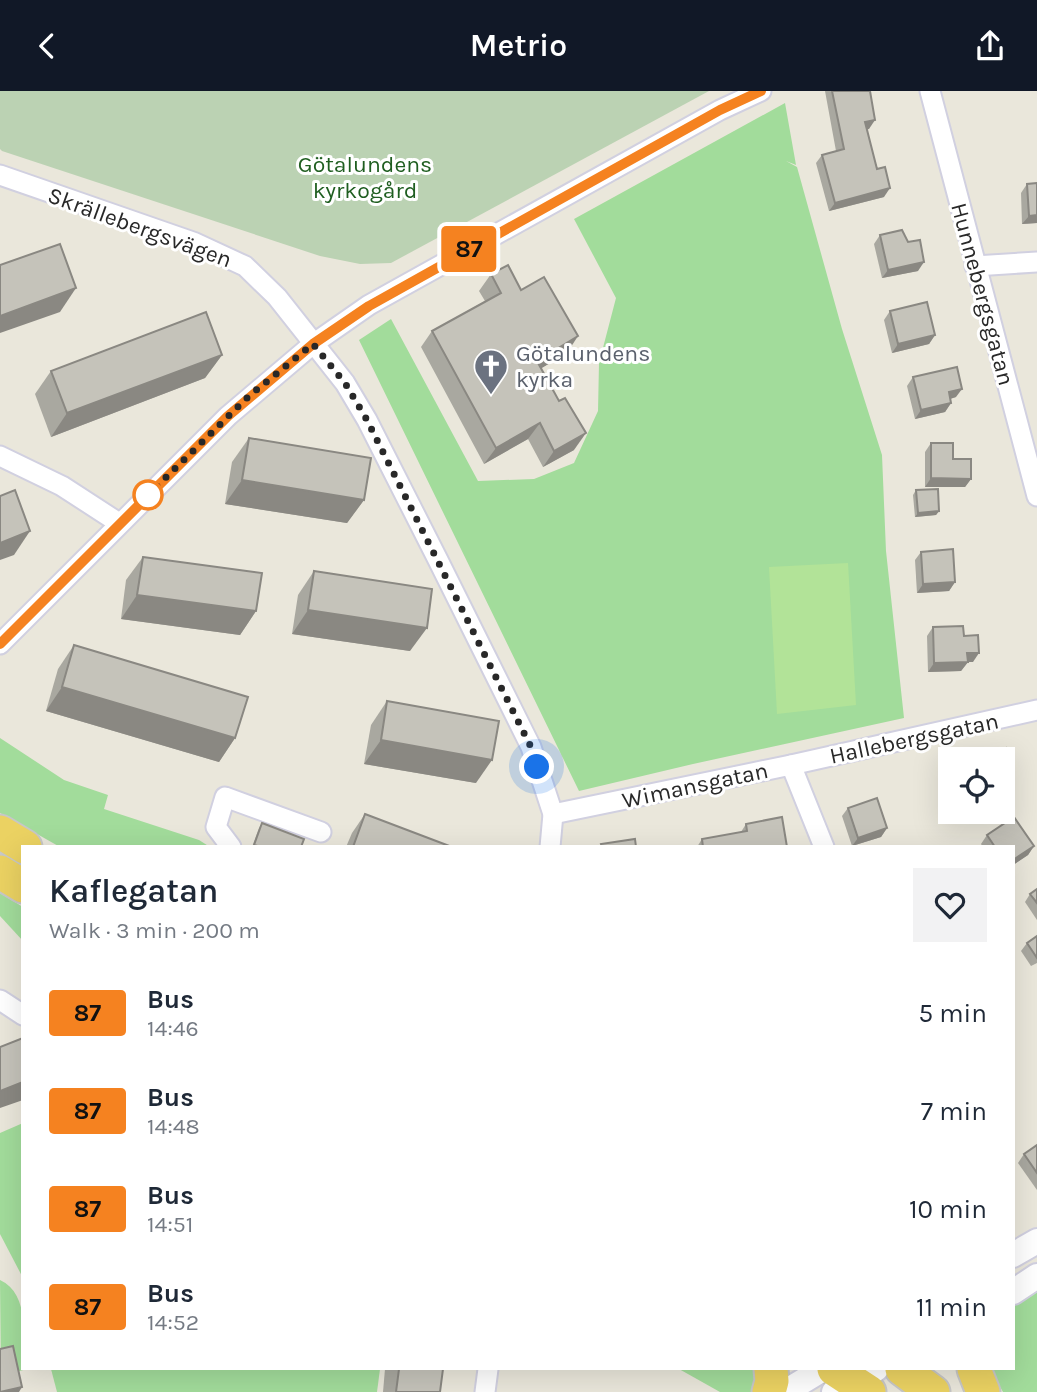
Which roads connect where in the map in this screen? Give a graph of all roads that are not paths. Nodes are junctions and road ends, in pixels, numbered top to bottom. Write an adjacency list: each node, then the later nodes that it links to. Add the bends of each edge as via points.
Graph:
1 (761, 91): 6 (street, via 381,299)
2 (930, 91): 5 (street, Hunnebergsgatan)
3 (0, 175): 6 (street, Skrällebergsvägen, via 154,228 245,266)
4 (1037, 262): 5 (street)
5 (975, 266): 8 (street, Hunnebergsgatan)
6 (313, 344): 9 (street, via 242,403); 13 (street, Skrällebergsvägen, via 367,420 531,747)
7 (0, 456): 9 (street, via 62,486)
8 (1037, 496)
9 (119, 523): 10 (street)
10 (0, 644)
11 (1037, 710): 12 (street, Hallebergsgatan)
12 (791, 765): 13 (street, Wimansgatan); 19 (street, Wimansgatan)
13 (553, 814): 18 (street, Skrällebergsvägen)
14 (0, 832): 16 (highway)
15 (321, 832): 17 (street, via 225,797 216,827)
16 (22, 845)
17 (230, 845)
18 (550, 845)
19 (823, 845)
20 (0, 872): 21 (highway)
21 (21, 885)
22 (0, 1000): 23 (street)
23 (21, 1014)
24 (1037, 1241): 25 (street)
25 (1015, 1254)
26 (1037, 1276): 27 (street)
27 (1015, 1291)
28 (488, 1370): 33 (street)
29 (771, 1370): 34 (highway)
30 (903, 1370): 36 (highway)
31 (974, 1370): 37 (highway)
32 (848, 1378): 35 (street)
33 (485, 1392)
34 (769, 1392)
35 (785, 1392)
36 (933, 1392)
37 (983, 1392)

